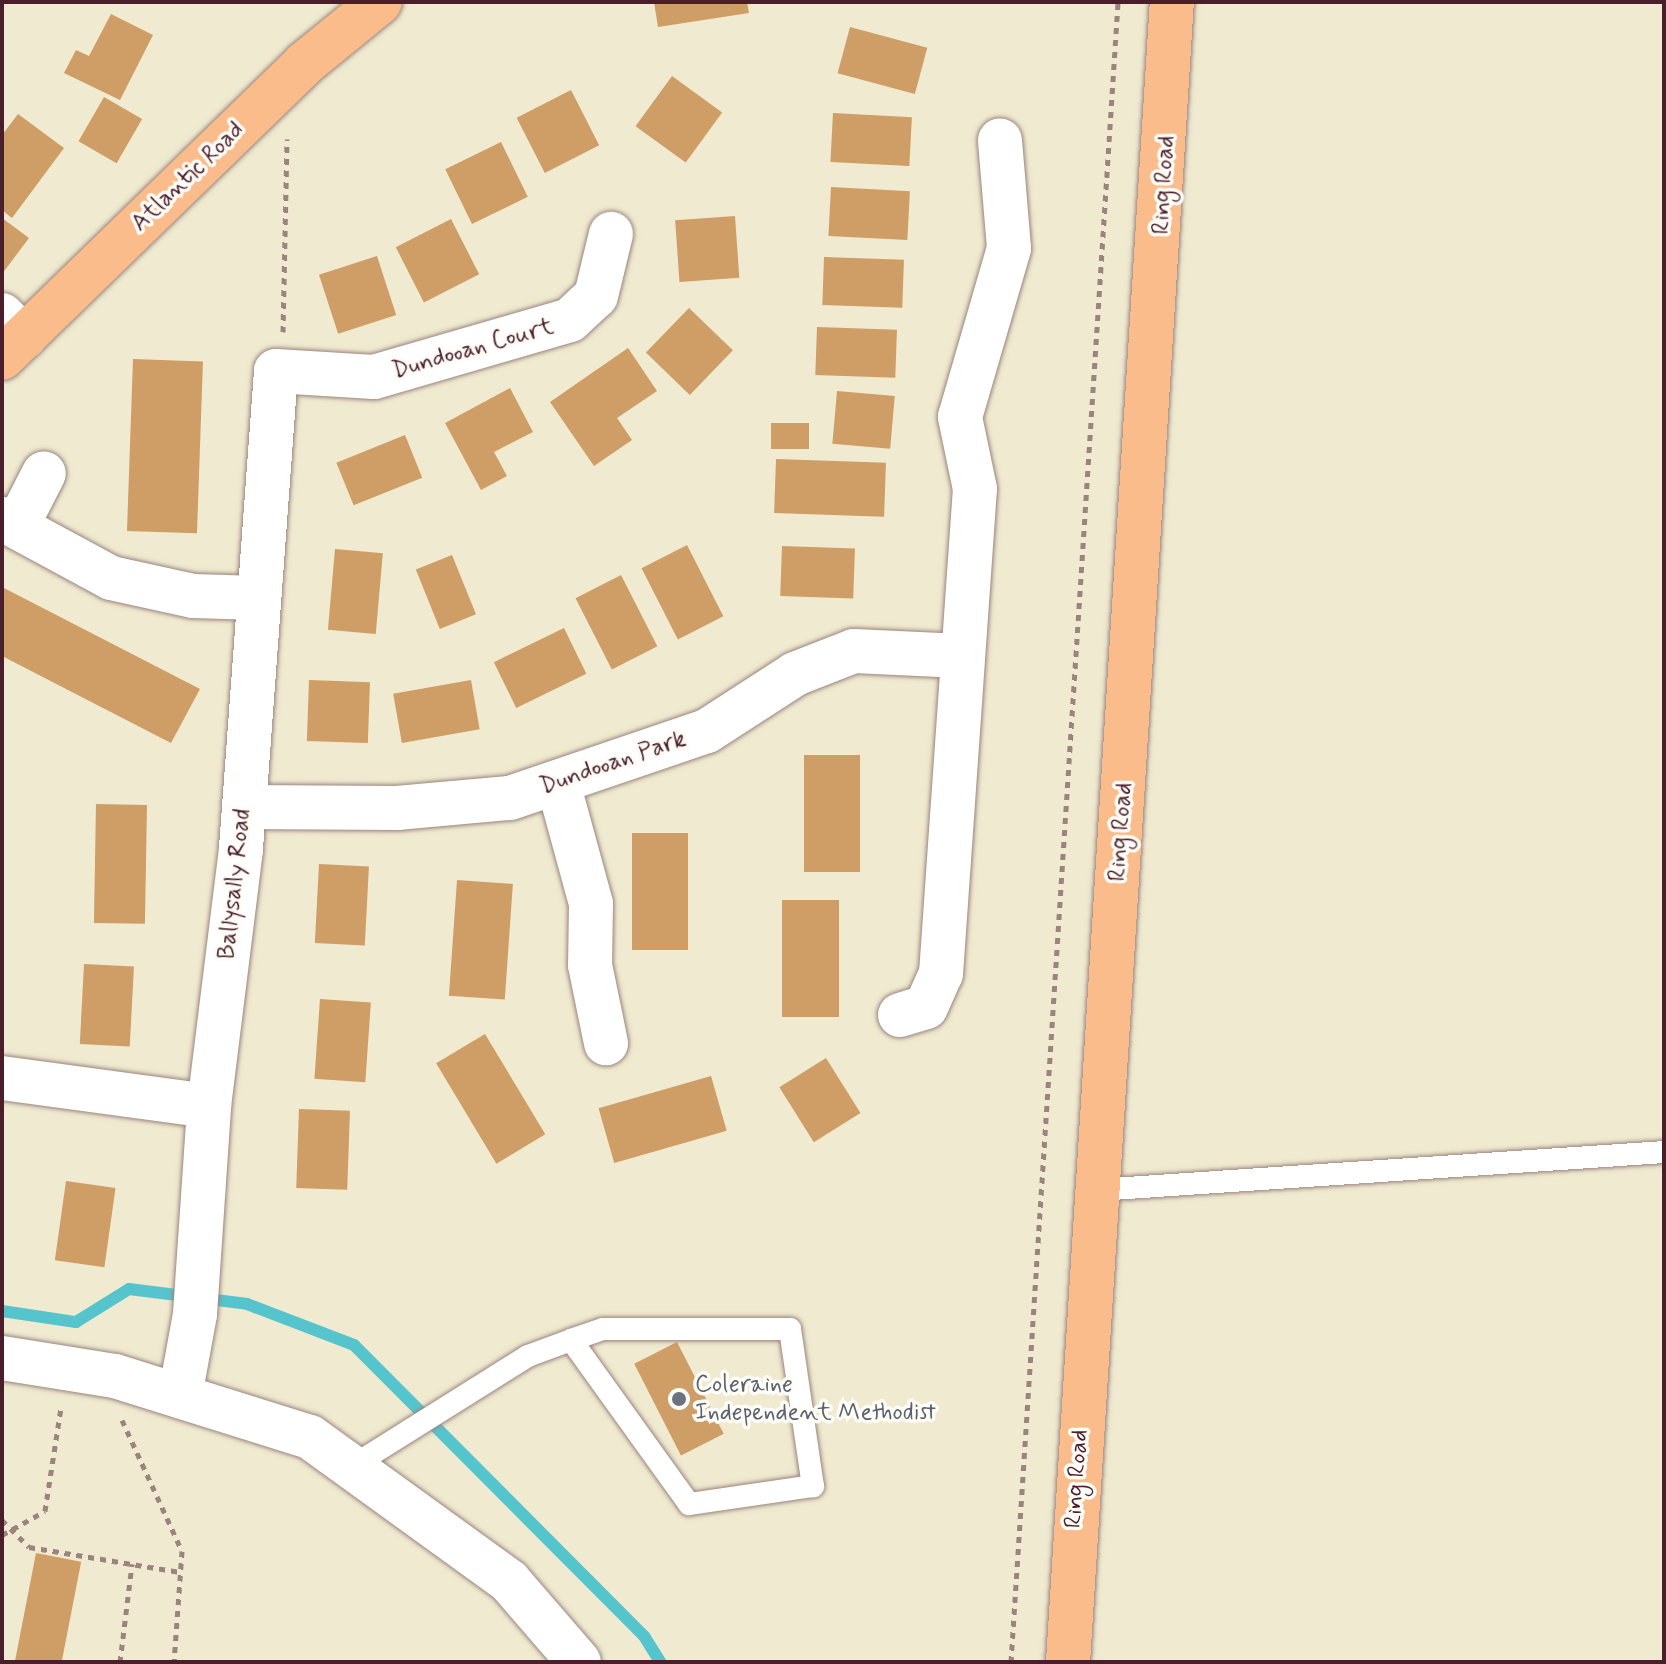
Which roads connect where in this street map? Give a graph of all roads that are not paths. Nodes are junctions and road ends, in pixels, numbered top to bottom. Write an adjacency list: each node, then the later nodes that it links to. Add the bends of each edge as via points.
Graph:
1 (380, 2): 5 (main road, Atlantic Road)
2 (1172, 2): 18 (main road, Ring Road)
3 (1000, 140): 10 (street, via 1009,248 960,417 975,489)
4 (611, 234): 6 (street, Dundooan Court, via 596,296 570,320 374,377)
5 (9, 337)
6 (276, 371): 9 (street, Ballysally Road)
7 (44, 473): 8 (street)
8 (10, 522): 9 (street, via 111,578 193,596)
9 (258, 598): 12 (street, Ballysally Road)
10 (962, 656): 11 (street, Dundooan Park, via 854,651 795,674 707,731); 13 (street, via 941,974 926,1007)
11 (558, 783): 12 (street, Dundooan Park, via 510,798 397,808); 14 (street, via 591,904 590,965)
12 (244, 807): 16 (street, Ballysally Road)
13 (900, 1015)
14 (606, 1043)
15 (2, 1078): 16 (street)
16 (209, 1106): 21 (street, Ballysally Road, via 196,1303)
17 (1664, 1152): 18 (lane)
18 (1097, 1190): 24 (main road, Ring Road)
19 (571, 1340): 19 (lane, via 603,1329 790,1329 813,1486 689,1504); 22 (lane, via 528,1356)
20 (2, 1358): 21 (street, via 115,1376)
21 (180, 1396): 22 (street, via 310,1437)
22 (351, 1467): 23 (street, via 509,1581)
23 (579, 1662)
24 (1068, 1662)

